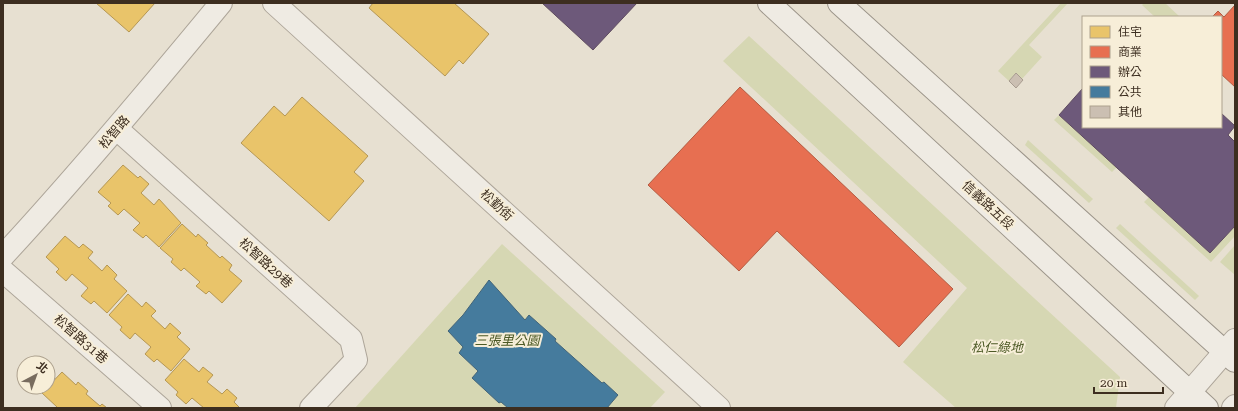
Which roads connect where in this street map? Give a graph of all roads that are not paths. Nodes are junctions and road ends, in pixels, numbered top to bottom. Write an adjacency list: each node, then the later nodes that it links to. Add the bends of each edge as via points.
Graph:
1 (221, 3): 5 (street, 松智路)
2 (274, 3): 12 (street, 松勤街)
3 (769, 3): 9 (street, 信義路五段)
4 (839, 3): 8 (street)
5 (117, 129): 6 (street, 松智路); 11 (street, 松智路29巷, via 351,339 356,360)
6 (3, 256)
7 (3, 271): 10 (street, 松智路31巷)
8 (1231, 351): 9 (street)
9 (1183, 400): 13 (street, 信義路五段)
10 (160, 408)
11 (311, 408)
12 (719, 408)
13 (1207, 408)

